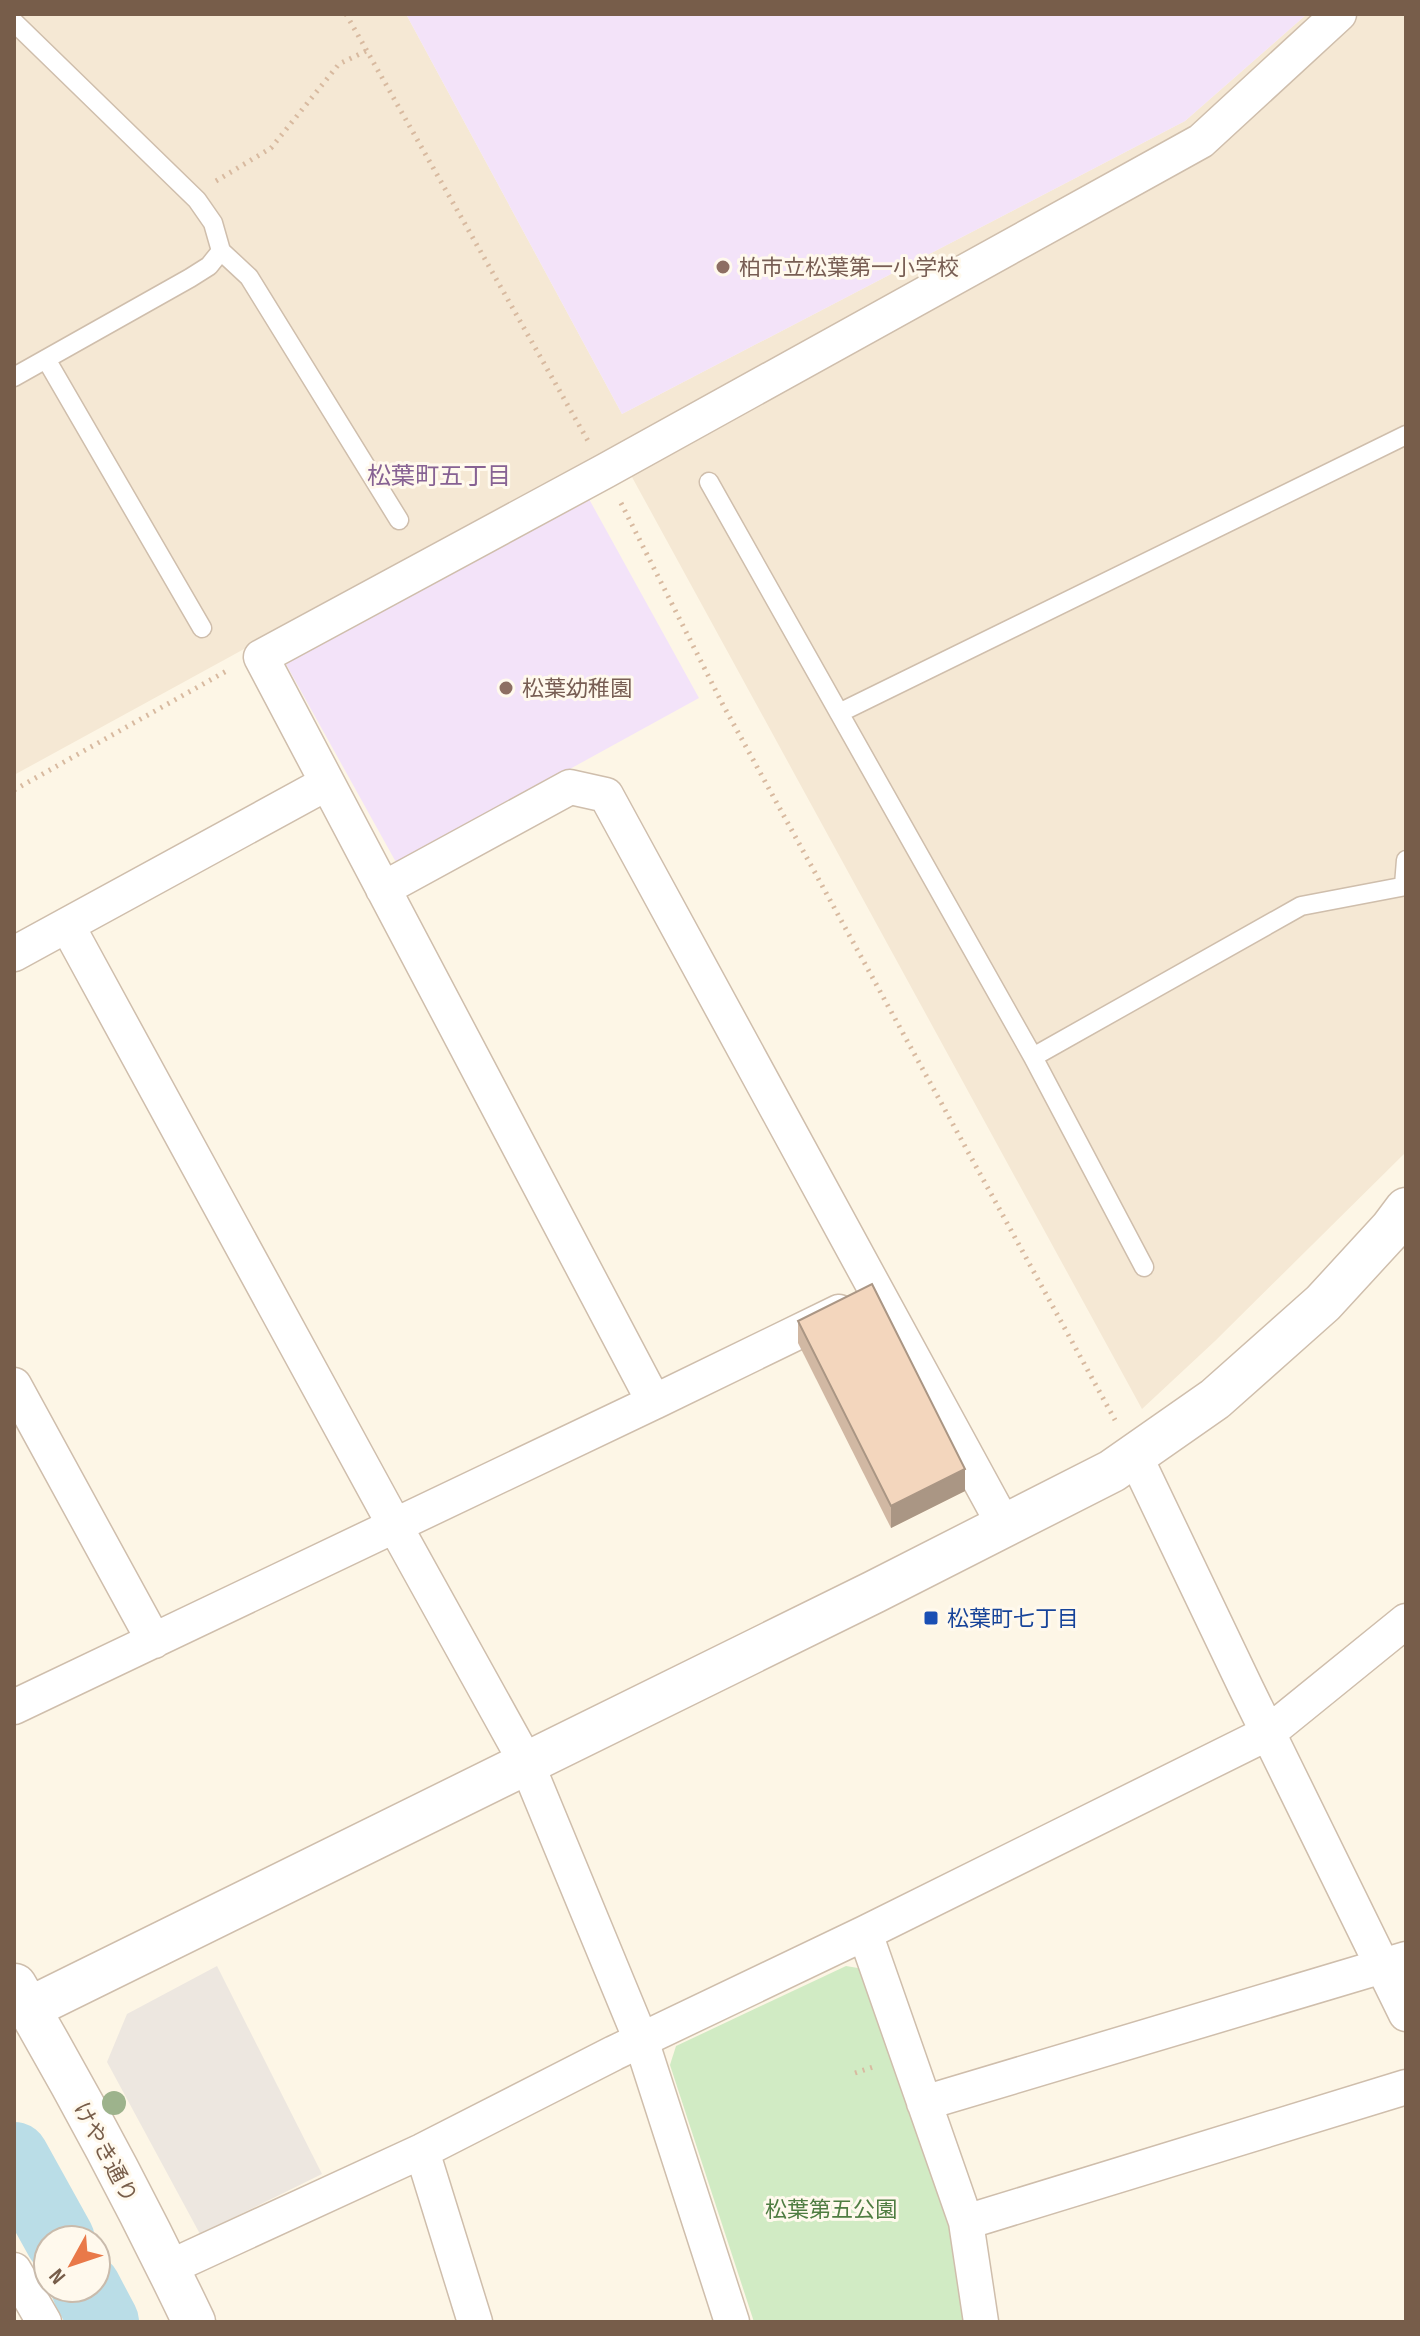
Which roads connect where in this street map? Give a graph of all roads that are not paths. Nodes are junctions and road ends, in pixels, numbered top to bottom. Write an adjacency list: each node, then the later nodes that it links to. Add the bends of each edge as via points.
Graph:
1 (1339, 14): 11 (street, via 1201,141 261,657)
2 (14, 22): 3 (lane, via 197,200 213,223)
3 (221, 251): 4 (lane, via 190,278); 8 (lane, via 249,277)
4 (46, 359): 5 (lane); 9 (lane)
5 (14, 377)
6 (1406, 435): 10 (lane)
7 (709, 482): 10 (lane)
8 (399, 520)
9 (202, 628)
10 (839, 713): 17 (lane)
11 (327, 783): 14 (street); 15 (street)
12 (1406, 860): 13 (lane)
13 (1405, 885): 17 (lane, via 1301,906)
14 (383, 889): 20 (street, via 570,787 606,795); 22 (street)
15 (67, 925): 16 (street); 24 (street)
16 (14, 954)
17 (1033, 1057): 19 (lane)
18 (1406, 1209): 23 (street, via 1323,1303 1215,1399)
19 (1144, 1267)
20 (879, 1293): 22 (street); 25 (street)
21 (14, 1385): 27 (street)
22 (654, 1402): 24 (street)
23 (1135, 1456): 25 (street); 29 (street)
24 (395, 1526): 27 (street); 30 (street)
25 (1005, 1527): 30 (street)
26 (1406, 1621): 29 (street)
27 (154, 1641): 28 (street)
28 (14, 1707)
29 (1268, 1733): 31 (street); 32 (street)
30 (527, 1764): 33 (street); 35 (street)
31 (865, 1933): 35 (street); 37 (street)
32 (1395, 1962): 34 (street); 37 (street)
33 (19, 2003): 40 (street, けやき通り)
34 (1406, 2014)
35 (641, 2040): 38 (street); 45 (street)
36 (1406, 2087): 39 (street)
37 (924, 2103): 39 (street)
38 (422, 2151): 40 (street); 44 (street)
39 (966, 2222): 46 (street)
40 (168, 2268): 43 (street, けやき通り)
41 (14, 2270): 42 (street)
42 (44, 2322)
43 (194, 2322)
44 (475, 2322)
45 (732, 2322)
46 (981, 2322)

